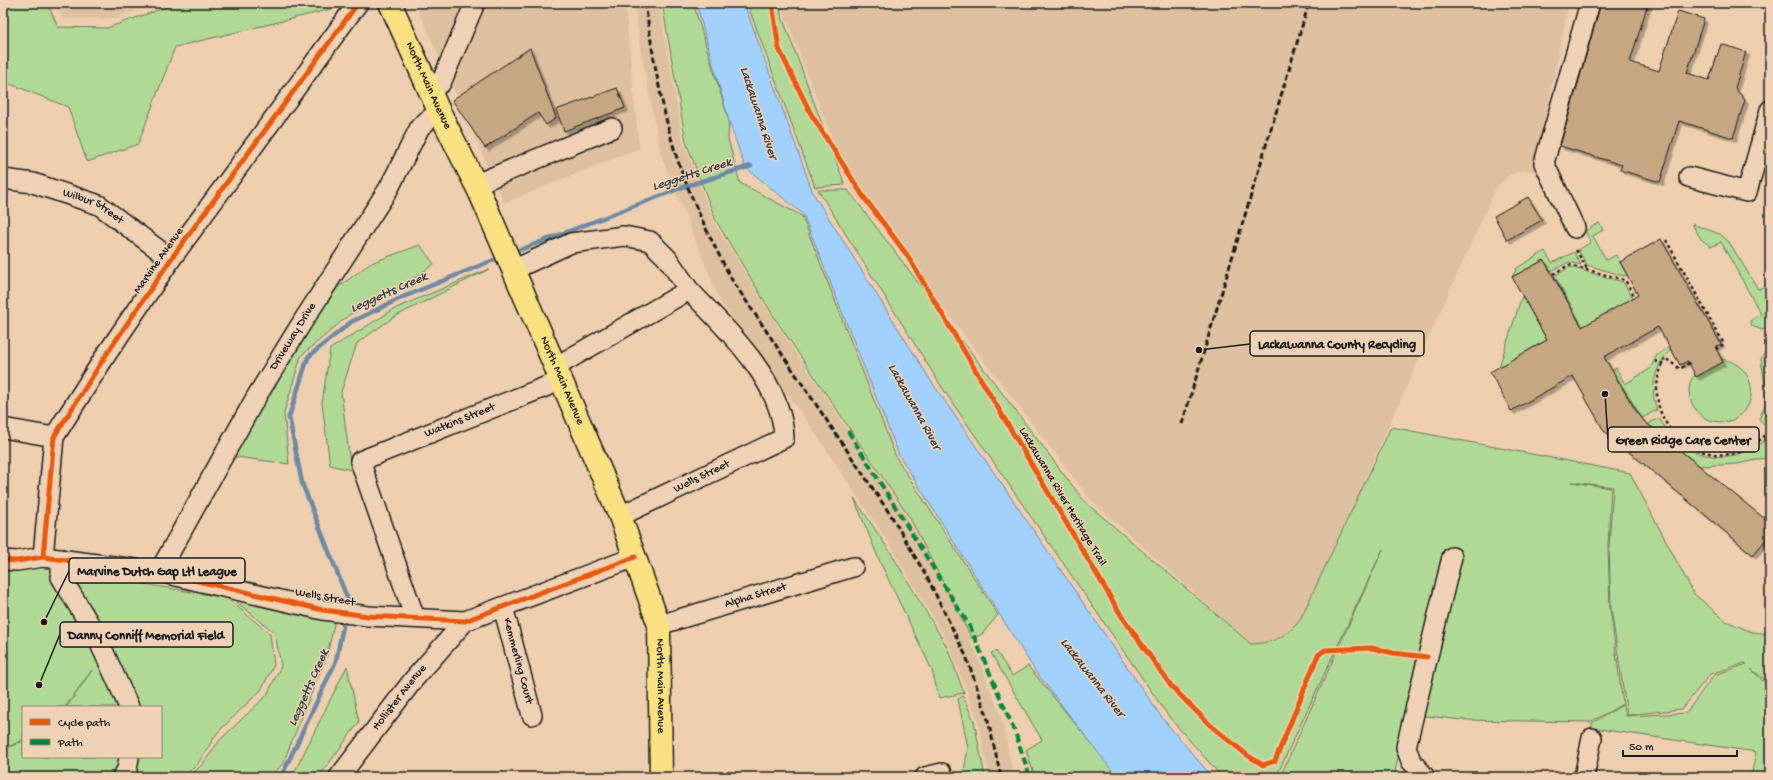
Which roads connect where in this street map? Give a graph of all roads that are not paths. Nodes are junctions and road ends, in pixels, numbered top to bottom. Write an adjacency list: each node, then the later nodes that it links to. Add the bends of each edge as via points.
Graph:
1 (358, 3): 13 (street, Marvine Avenue)
2 (390, 3): 5 (main road, North Main Avenue)
3 (475, 3): 5 (street, via 440,83)
4 (1590, 3): 12 (street, via 1544,163)
5 (430, 90): 7 (main road, North Main Avenue)
6 (1770, 110): 9 (street, via 1747,192)
7 (439, 111): 11 (main road, North Main Avenue); 25 (street, Driveway Drive, via 420,127 389,188 255,400)
8 (612, 128): 11 (street)
9 (1689, 177)
10 (3, 179): 13 (street, Wilbur Street, via 32,183 99,205)
11 (476, 184): 14 (main road, North Main Avenue)
12 (1575, 228)
13 (171, 260): 18 (street, Marvine Avenue)
14 (512, 268): 15 (street, via 571,243 624,236 650,241 668,258); 16 (main road, North Main Avenue)
15 (689, 290): 16 (street, Watkins Street); 19 (street, Wells Street, via 717,318 751,359 778,402 784,438)
16 (557, 374): 19 (main road, North Main Avenue); 27 (street, Watkins Street, via 360,461)
17 (3, 428): 18 (street)
18 (54, 437): 22 (street, Marvine Avenue)
19 (620, 516): 20 (main road, North Main Avenue)
20 (635, 557): 26 (street, Wells Street); 29 (main road, North Main Avenue)
21 (1452, 557): 37 (street, via 1406,747 1411,761)
22 (52, 558): 23 (street, Wells Street); 25 (street, Wells Street); 30 (street, Marvine Avenue, via 99,641)
23 (3, 560)
24 (853, 567): 29 (street, Alpha Street)
25 (159, 572): 27 (street, Wells Street, via 323,610 368,616)
26 (503, 607): 28 (street, Wells Street); 31 (street, Kemmerling Court)
27 (415, 618): 28 (street, Wells Street)
28 (465, 621): 35 (street, Hollister Avenue, via 414,679)
29 (659, 625): 36 (main road, North Main Avenue)
30 (129, 706)
31 (532, 715)
32 (1592, 738): 38 (street)
33 (129, 758): 34 (street, via 127,770)
34 (122, 777)
35 (339, 777)
36 (661, 777)
37 (1425, 777)
38 (1584, 777)

